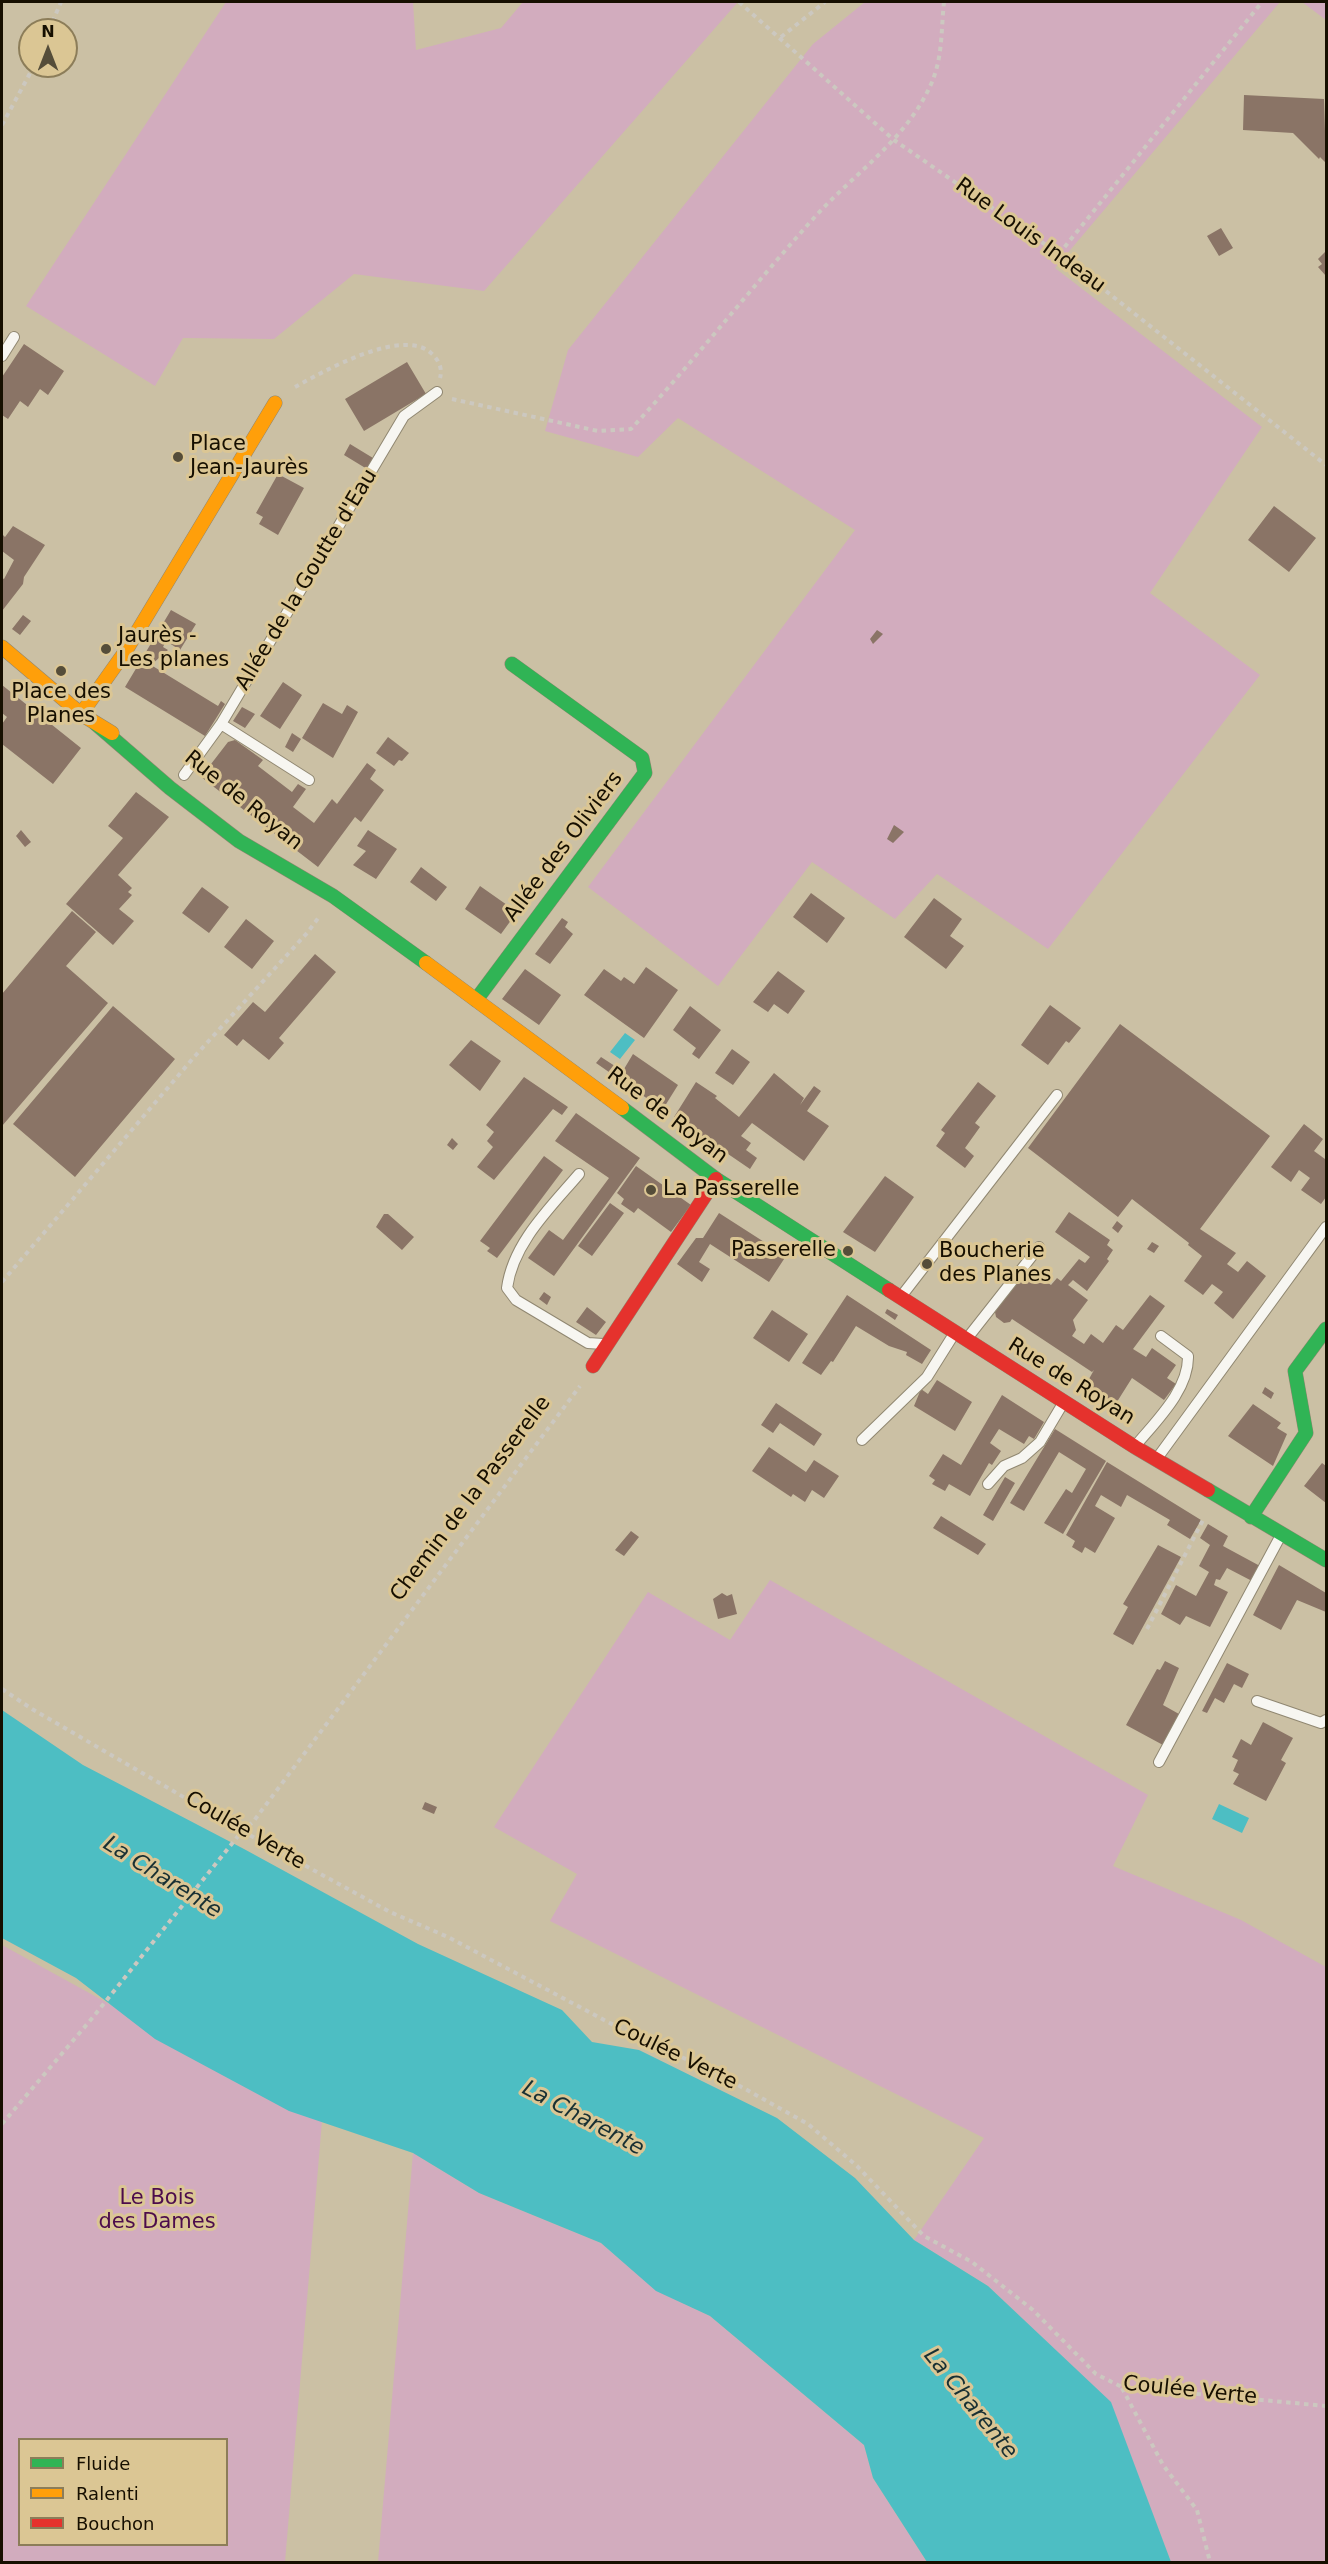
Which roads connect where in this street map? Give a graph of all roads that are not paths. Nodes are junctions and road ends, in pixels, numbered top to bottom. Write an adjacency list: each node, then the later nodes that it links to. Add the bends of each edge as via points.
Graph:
1 (14, 337): 2 (lane)
2 (2, 356)
3 (437, 392): 9 (lane, Allée de la Goutte d'Eau, via 404,416)
4 (274, 403): 7 (main road, via 125,652)
5 (2, 647): 7 (main road, Rue de Royan)
6 (512, 664): 14 (main road, Allée des Oliviers, via 642,758 645,773)
7 (81, 714): 8 (main road, Rue de Royan)
8 (95, 723): 10 (main road, Rue de Royan); 13 (main road, Rue de Royan, via 239,841)
9 (221, 724): 10 (lane, Allée de la Goutte d'Eau); 11 (lane)
10 (179, 773)
11 (309, 780)
12 (249, 830): 13 (main road, Rue de Royan)
13 (301, 876): 14 (main road, Rue de Royan)
14 (476, 1000): 17 (main road, Rue de Royan)
15 (1057, 1095): 20 (lane)
16 (579, 1174): 24 (lane, via 531,1232 510,1268 507,1288 516,1300 588,1343)
17 (716, 1179): 20 (main road, Rue de Royan); 24 (main road)
18 (1326, 1227): 29 (lane)
19 (1039, 1247): 23 (lane)
20 (900, 1299): 23 (main road, Rue de Royan)
21 (1326, 1329): 31 (main road, via 1295,1371 1306,1433)
22 (1161, 1336): 28 (lane, via 1188,1356 1188,1370 1169,1404)
23 (960, 1337): 26 (main road, Rue de Royan); 27 (lane, via 927,1377)
24 (607, 1345): 25 (main road)
25 (593, 1366)
26 (1064, 1402): 28 (main road, Rue de Royan); 30 (lane, via 1040,1442 1022,1458 1004,1466)
27 (862, 1440)
28 (1135, 1447): 29 (main road, Rue de Royan)
29 (1156, 1460): 31 (main road, Rue de Royan)
30 (988, 1484)
31 (1251, 1516): 32 (main road, Rue de Royan)
32 (1281, 1534): 33 (main road, Rue de Royan); 36 (lane)
33 (1326, 1560)
34 (1257, 1701): 35 (lane, via 1321,1723)
35 (1326, 1720)
36 (1159, 1762)

